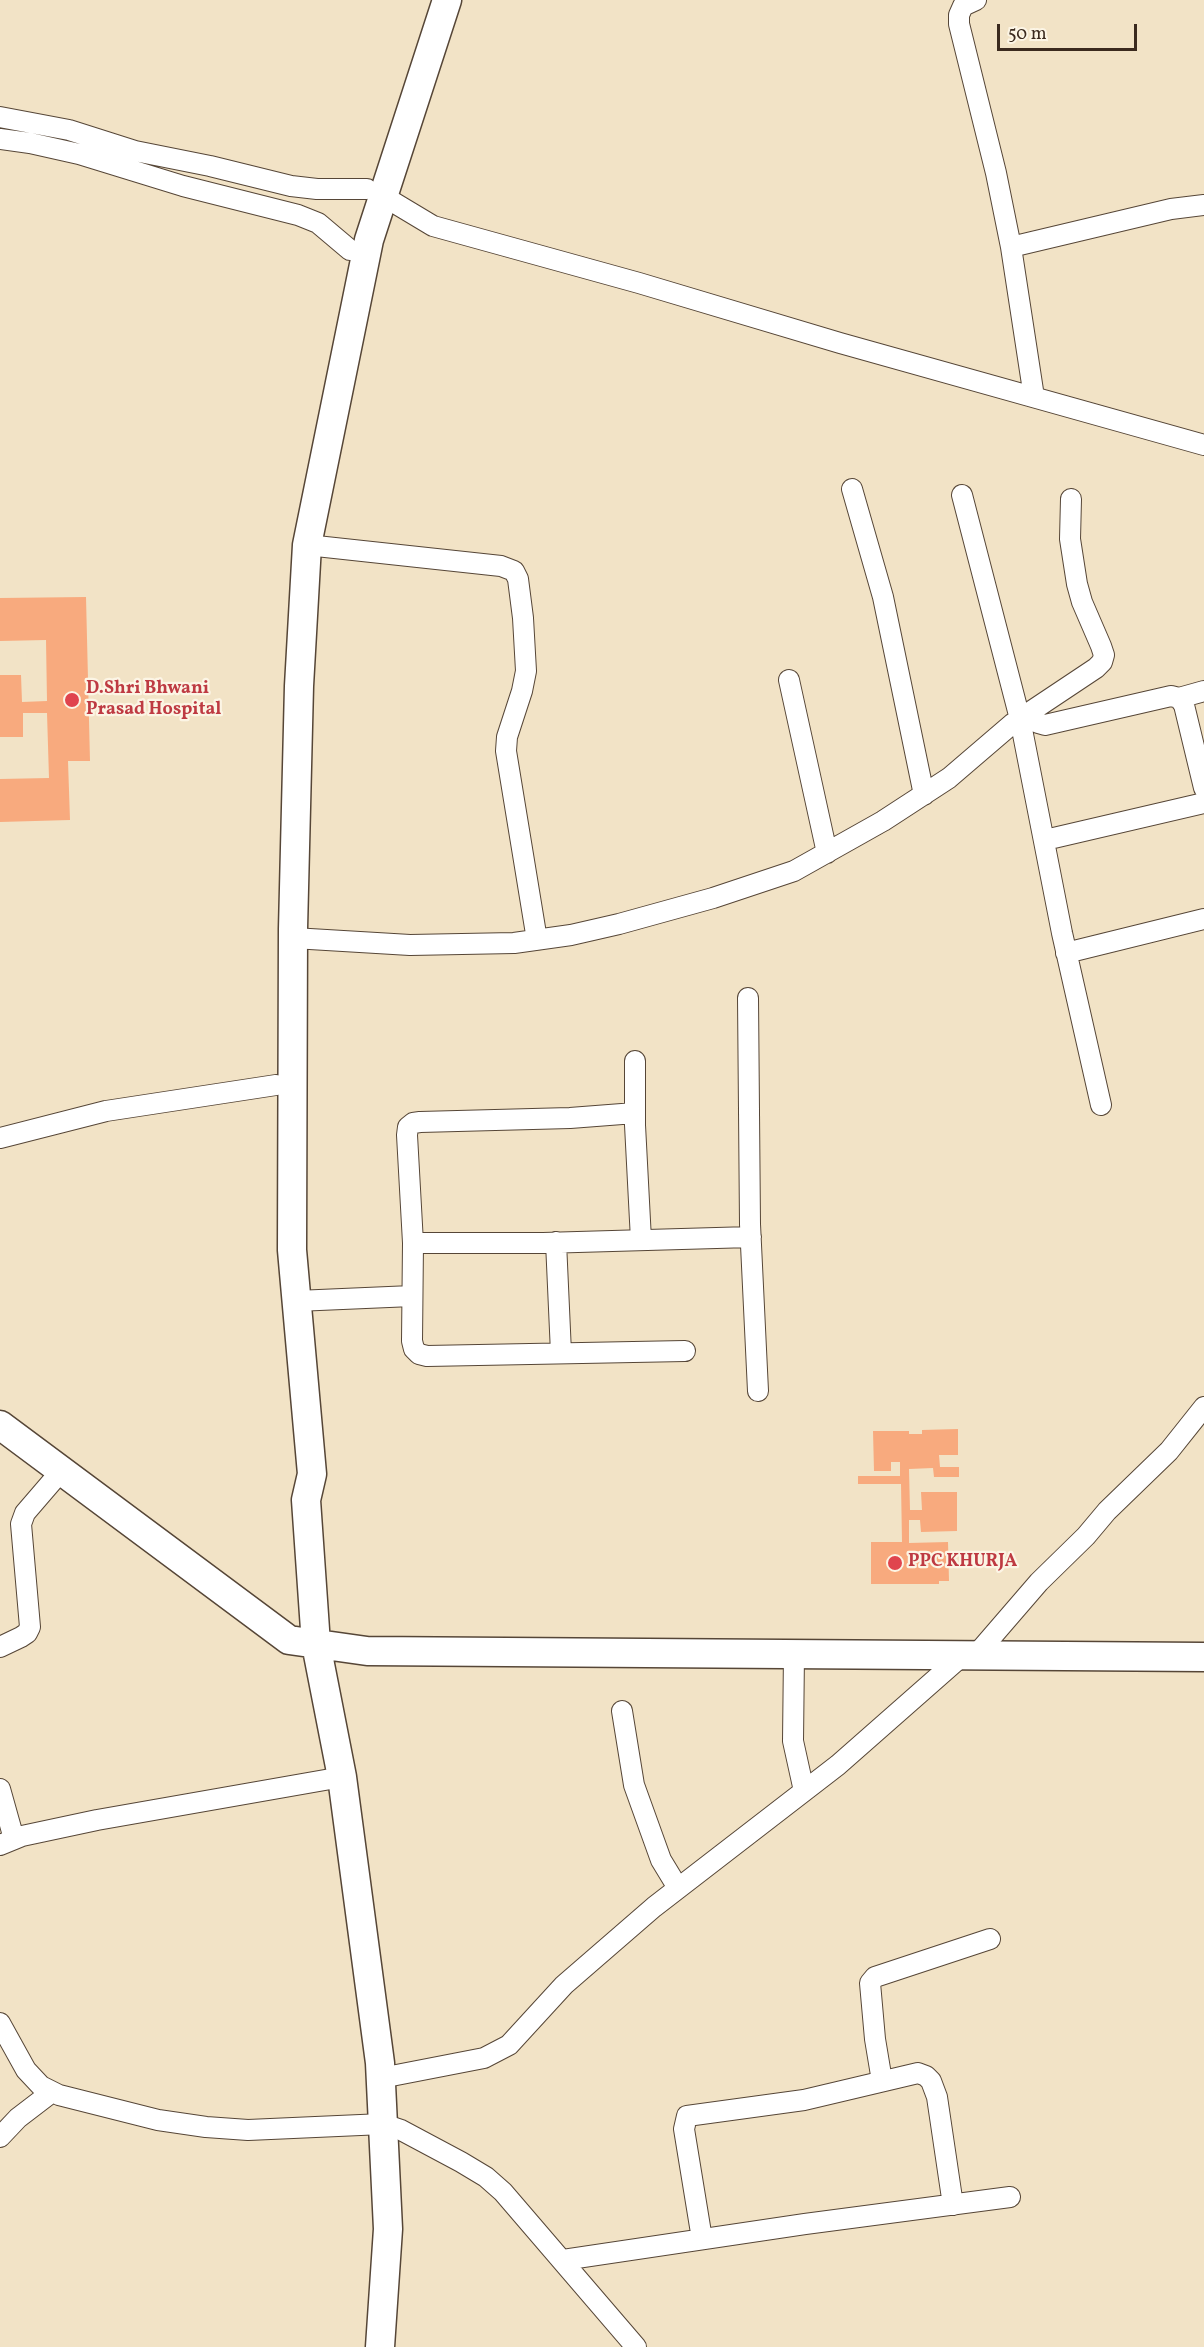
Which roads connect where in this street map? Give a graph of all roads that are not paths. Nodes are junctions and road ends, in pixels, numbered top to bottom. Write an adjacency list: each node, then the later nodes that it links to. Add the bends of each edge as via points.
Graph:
1 (430, 0): 7 (street)
2 (447, 0): 7 (street)
3 (976, 0): 8 (street, via 963,6 959,24)
4 (0, 117): 7 (street, via 291,186 327,190)
5 (0, 139): 7 (street, via 79,154 318,223)
6 (1204, 205): 8 (street, via 1171,209)
7 (366, 218): 9 (street, via 433,226); 14 (street); 30 (street, via 315,412 294,514 284,605)
8 (1011, 247): 9 (street)
9 (1034, 397): 10 (street)
10 (1204, 445)
11 (852, 489): 20 (street, via 882,597)
12 (962, 495): 18 (street)
13 (1071, 499): 18 (street, via 1070,539 1077,584 1104,655 1096,668)
14 (307, 545): 25 (street); 26 (street, via 514,570 524,618 526,671 506,751)
15 (789, 680): 23 (street)
16 (1204, 691): 17 (street)
17 (1179, 698): 18 (street, via 1171,696 1045,725); 19 (street)
18 (1024, 717): 20 (street); 22 (street)
19 (1204, 788)
20 (924, 795): 23 (street)
21 (1204, 803): 22 (street)
22 (1045, 840): 27 (street)
23 (827, 853): 26 (street, via 794,871 712,898 620,924)
24 (1204, 919): 27 (street)
25 (293, 939): 26 (street, via 410,945); 39 (street, via 292,1250)
26 (537, 940)
27 (1066, 953): 31 (street)
28 (748, 998): 34 (street)
29 (635, 1061): 32 (street)
30 (276, 1085): 33 (street, via 106,1111); 46 (street, via 274,1253 292,1473)
31 (1101, 1106)
32 (635, 1113): 35 (street); 37 (street, via 413,1123 406,1135)
33 (0, 1138)
34 (751, 1237): 35 (street); 42 (street)
35 (641, 1240): 36 (street)
36 (556, 1242): 37 (street); 41 (street)
37 (413, 1243): 38 (street)
38 (412, 1296): 39 (street); 41 (street, via 412,1341 419,1354)
39 (296, 1301): 46 (street, via 312,1474)
40 (685, 1351): 41 (street)
41 (561, 1353)
42 (758, 1391)
43 (1204, 1407): 50 (street, via 1169,1451)
44 (0, 1425): 45 (street)
45 (62, 1470): 47 (street, via 289,1640); 48 (street, via 25,1513 21,1524 30,1627 21,1637)
46 (306, 1500): 47 (street)
47 (316, 1644): 49 (street, via 367,1651); 53 (street)
48 (0, 1647)
49 (794, 1654): 50 (street); 55 (street, via 794,1741)
50 (970, 1655): 51 (street); 55 (street)
51 (1204, 1657)
52 (622, 1711): 57 (street, via 634,1785 661,1860)
53 (342, 1777): 56 (street, via 97,1820); 60 (street)
54 (0, 1789): 56 (street)
55 (804, 1791): 57 (street)
56 (7, 1842)
57 (678, 1888): 60 (street, via 564,1985 509,2045 495,2054)
58 (990, 1940): 61 (street, via 875,1977 870,1983)
59 (0, 2023): 62 (street, via 26,2070)
60 (381, 2078): 63 (street)
61 (882, 2080): 66 (street, via 918,2073 931,2081 938,2097); 67 (street, via 804,2100 687,2116 684,2129)
62 (52, 2092): 63 (street, via 158,2120 206,2127 248,2130); 64 (street)
63 (383, 2124): 68 (street, via 401,2130 486,2178); 69 (street, via 388,2229)
64 (0, 2137)
65 (1010, 2197): 66 (street)
66 (953, 2205): 67 (street)
67 (702, 2239): 68 (street)
68 (562, 2260): 70 (street)
69 (380, 2347)
70 (636, 2347)

